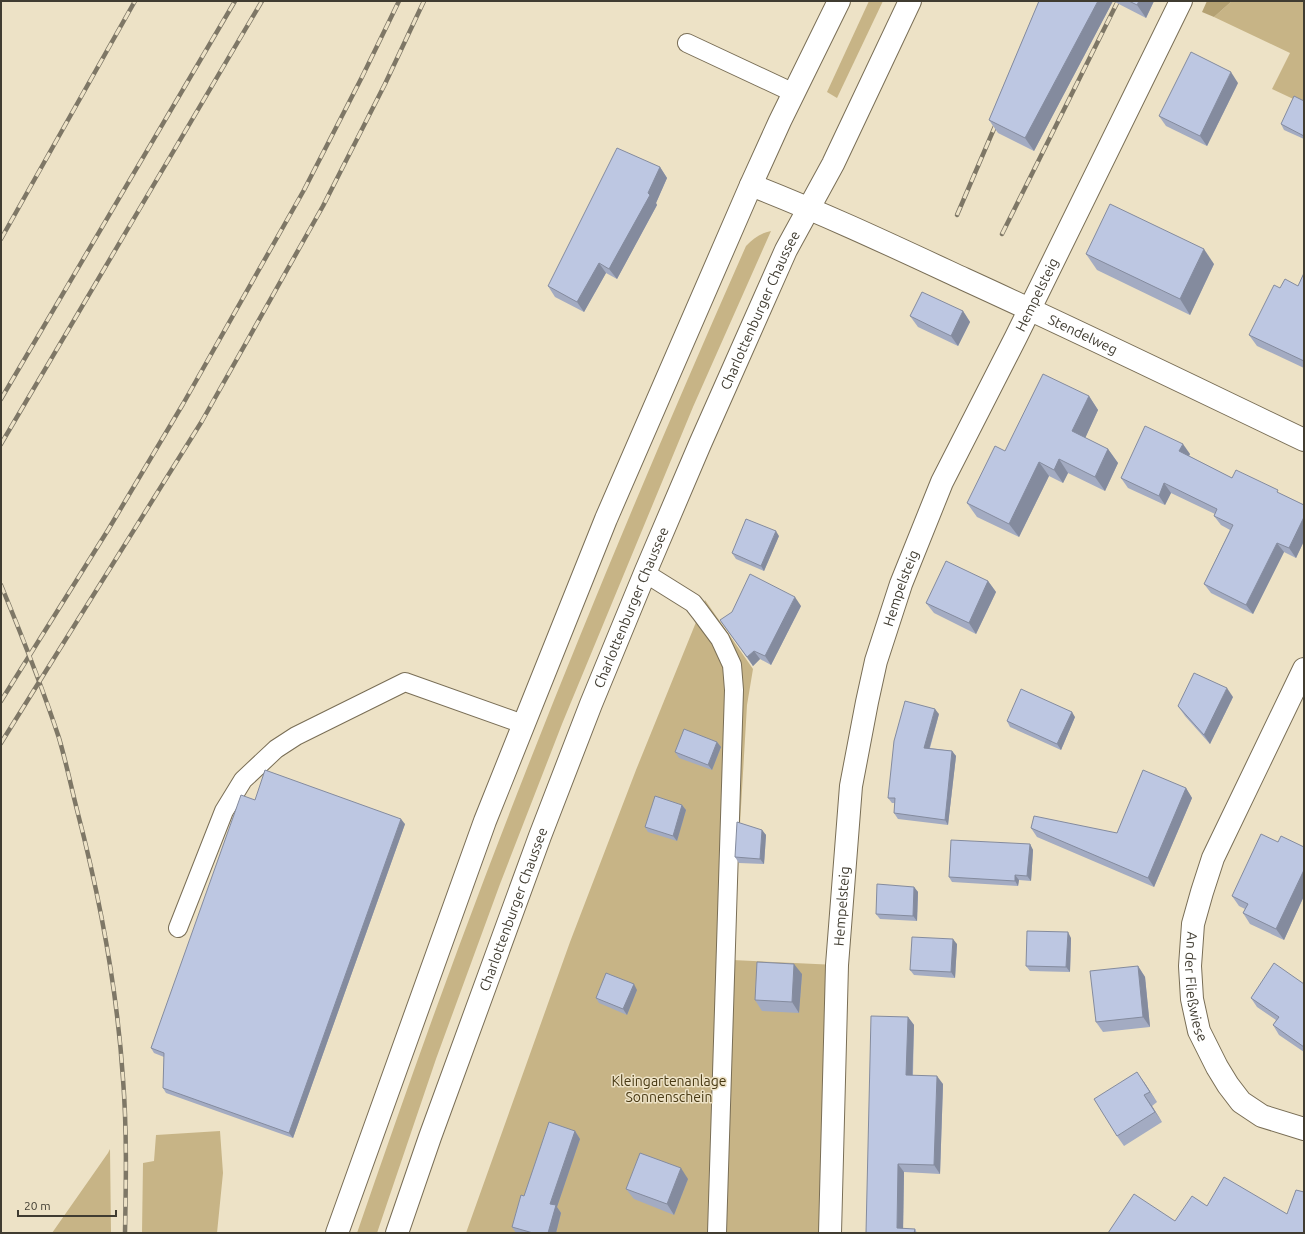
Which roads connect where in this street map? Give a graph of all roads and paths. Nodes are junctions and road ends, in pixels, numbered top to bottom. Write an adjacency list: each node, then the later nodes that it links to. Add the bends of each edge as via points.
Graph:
1 (839, 1): 5 (main road)
2 (910, 1): 7 (main road, Charlottenburger Chaussee, via 833,164)
3 (1181, 1): 8 (main road, Hempelsteig)
4 (687, 43): 5 (lane)
5 (794, 93): 6 (main road)
6 (751, 185): 7 (main road, Stendelweg); 12 (main road, via 606,518)
7 (809, 208): 8 (main road, Stendelweg); 10 (main road, Charlottenburger Chaussee, via 786,250)
8 (1029, 309): 9 (main road, Stendelweg); 18 (main road, Hempelsteig, via 942,482 890,618 876,661 867,702 851,786 837,965)
9 (1304, 440)
10 (645, 574): 16 (main road, Charlottenburger Chaussee, via 540,836); 17 (lane, via 693,603 720,639 732,665 734,698)
11 (1304, 669): 14 (main road, An der Fließwiese, via 1213,858 1193,924 1190,966 1192,999 1200,1031 1228,1086 1241,1102 1262,1116)
12 (523, 724): 13 (lane, via 405,682 296,736 276,748 243,780 224,811); 15 (main road, via 485,821)
13 (178, 928)
14 (1304, 1130)
15 (337, 1233)
16 (397, 1233)
17 (717, 1233)
18 (830, 1233)

